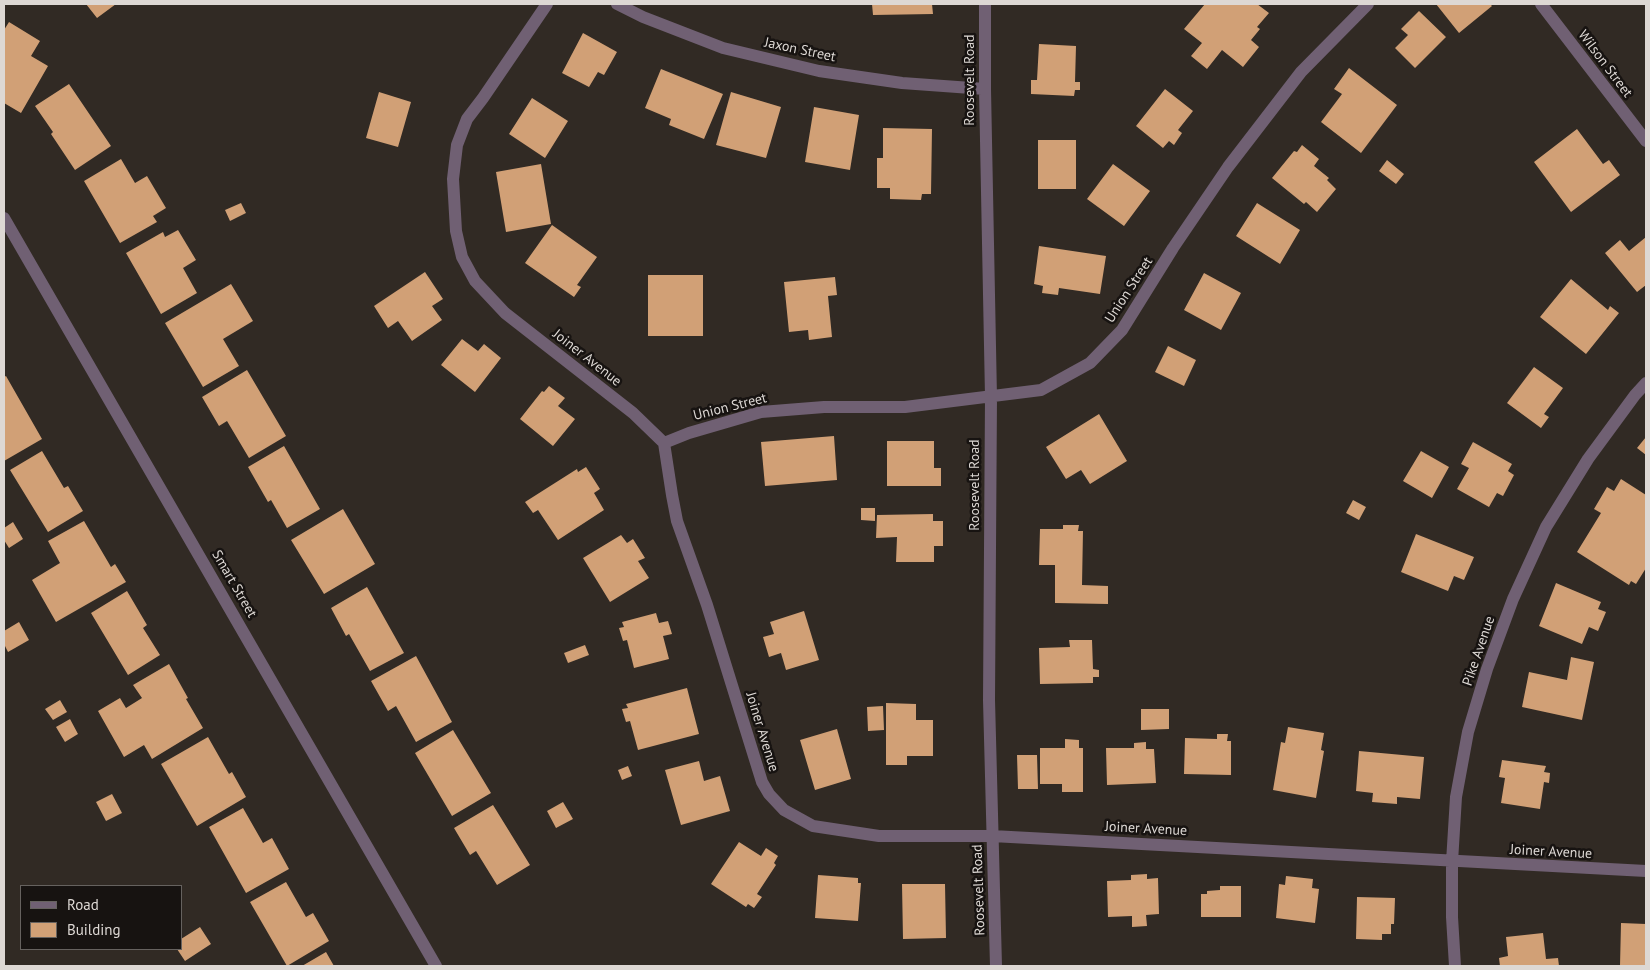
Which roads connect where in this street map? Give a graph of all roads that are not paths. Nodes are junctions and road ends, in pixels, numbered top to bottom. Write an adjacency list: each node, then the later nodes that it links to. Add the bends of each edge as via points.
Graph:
1 (547, 4): 11 (street, Joiner Avenue, via 467,119 457,146 453,179 456,231 462,257 475,281 505,313 633,412)
2 (617, 4): 6 (street, Jaxon Street, via 723,48 819,71 902,83)
3 (985, 4): 6 (street, Roosevelt Road)
4 (1368, 4): 10 (street, Union Street, via 1301,72 1240,151 1173,248 1122,330 1103,350 1090,363 1041,390)
5 (1541, 4): 7 (street, Wilson Street)
6 (985, 89): 10 (street, Roosevelt Road)
7 (1646, 142)
8 (4, 218): 15 (street, Smart Street)
9 (1646, 383): 13 (street, Pike Avenue, via 1588,459 1546,527 1513,599 1468,732 1456,797)
10 (991, 397): 11 (street, Union Street, via 905,407 824,407 761,412); 12 (street, Roosevelt Road, via 989,700)
11 (664, 443): 12 (street, Joiner Avenue, via 677,521 707,605 762,782 769,794 784,810 813,826 879,836)
12 (992, 836): 13 (street, Joiner Avenue); 16 (street, Roosevelt Road)
13 (1452, 862): 14 (street, Joiner Avenue); 17 (street, Pike Avenue)
14 (1646, 871)
15 (436, 966)
16 (996, 966)
17 (1456, 966)

